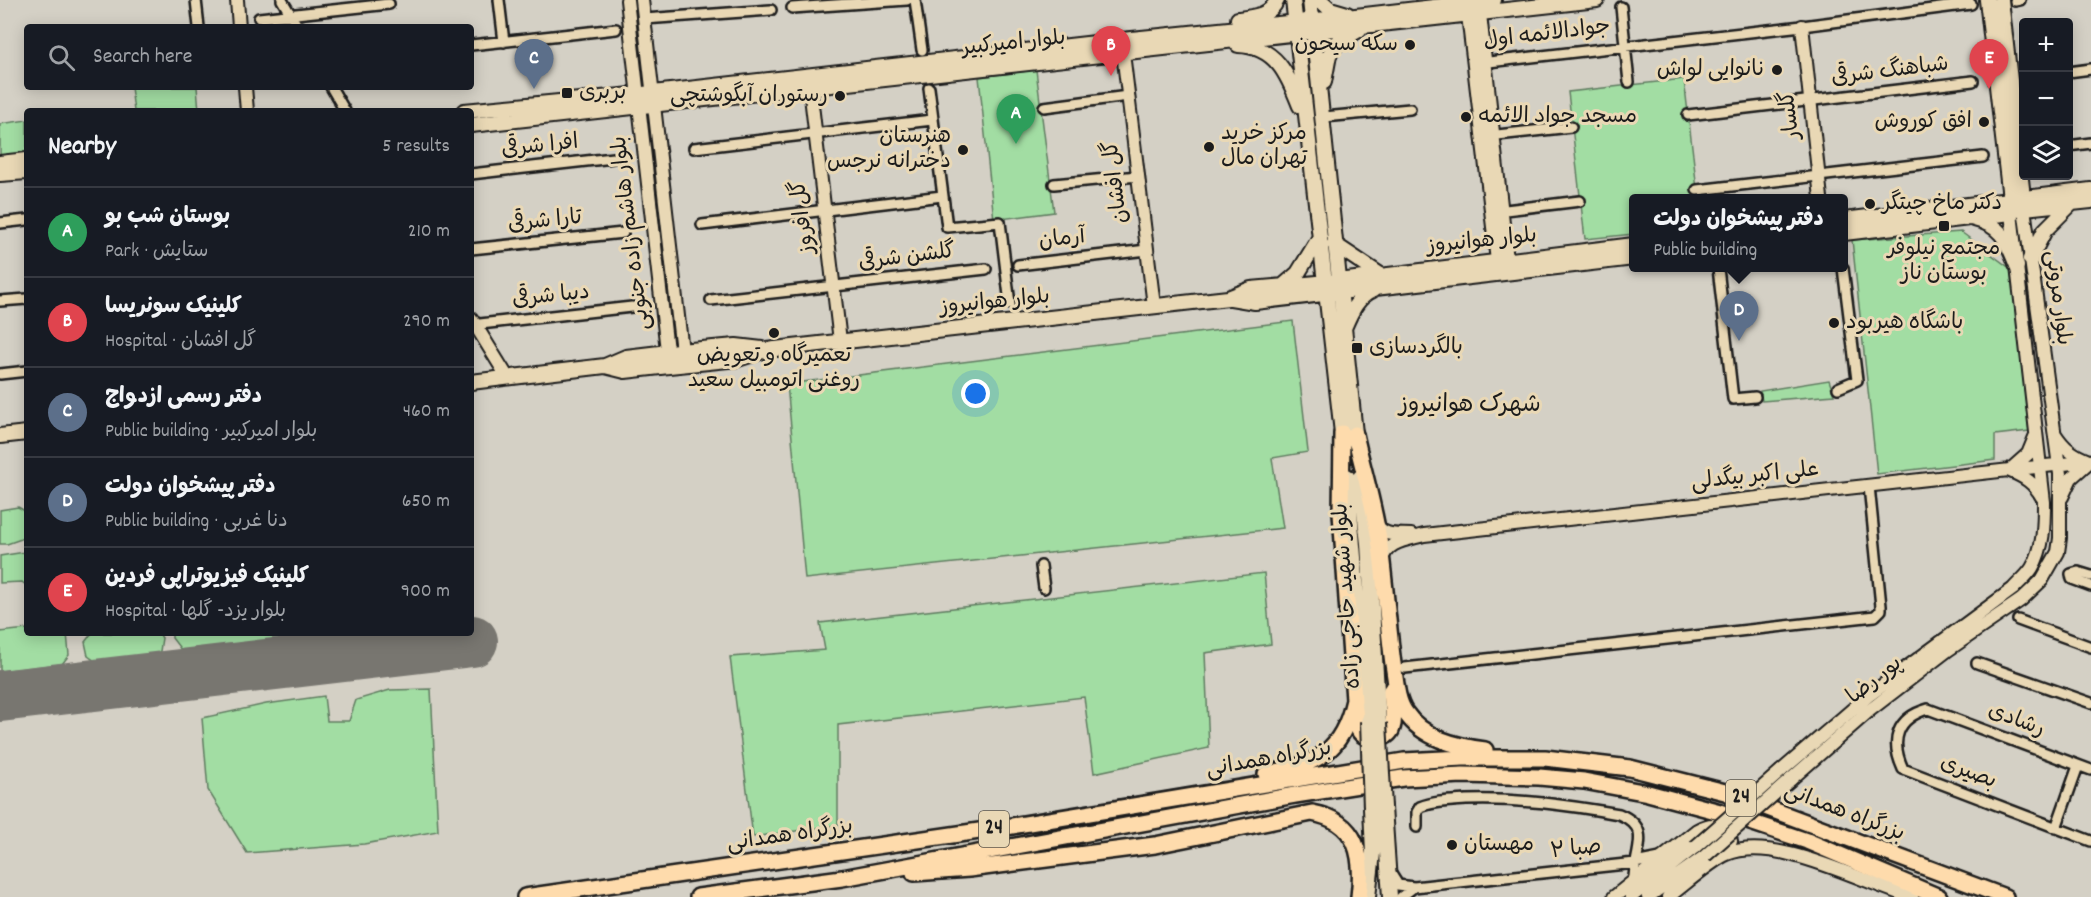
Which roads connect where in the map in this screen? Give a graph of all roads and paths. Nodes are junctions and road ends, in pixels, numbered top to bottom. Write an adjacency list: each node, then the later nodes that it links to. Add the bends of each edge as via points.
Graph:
1 (196, 0): 27 (street)
2 (237, 0): 28 (street)
3 (282, 0): 23 (street)
4 (499, 0): 34 (street)
5 (627, 0): 51 (street, بلوار هاشم زاده جنوبی)
6 (642, 0): 25 (street, بلوار هاشم زاده جنوبی)
7 (907, 0): 20 (street)
8 (915, 0): 39 (street)
9 (1277, 0): 38 (main road, via 1263,15 1190,24)
10 (1293, 0): 32 (main road)
11 (1310, 0): 30 (main road)
12 (1320, 0): 26 (main road, via 1330,9)
13 (1494, 0): 21 (main road, بلوار امیرکبیر)
14 (1597, 0): 21 (main road, بلوار امیرکبیر)
15 (1987, 0): 86 (main road)
16 (2001, 0): 86 (main road)
17 (389, 4): 23 (street)
18 (1971, 4): 31 (street, جوادالائمه اول)
19 (1622, 7): 37 (street)
20 (792, 8)
21 (1469, 8): 26 (main road, بلوار امیرکبیر); 40 (street)
22 (771, 10): 25 (street)
23 (291, 15): 24 (street); 29 (street)
24 (259, 18)
25 (644, 19): 50 (street, بلوار هاشم زاده جنوبی)
26 (1366, 21): 30 (main road, بلوار امیرکبیر); 61 (main road, via 1338,42 1329,55 1323,77)
27 (199, 24)
28 (239, 24)
29 (296, 24)
30 (1313, 26): 32 (main road, بلوار امیرکبیر); 61 (main road)
31 (1802, 26): 37 (street, جوادالائمه اول); 52 (street, گلسار)
32 (1297, 28): 36 (main road, بلوار امیرکبیر); 38 (main road, بلوار امیرکبیر); 60 (main road)
33 (616, 29): 34 (street)
34 (504, 42): 35 (street)
35 (474, 45)
36 (1202, 45): 38 (main road, بلوار امیرکبیر); 60 (main road, via 1245,45 1278,61)
37 (1625, 45): 40 (street, جوادالائمه اول); 44 (street)
38 (1123, 46): 45 (main road, بلوار امیرکبیر); 49 (street, گل افشان); 50 (main road, بلوار امیرکبیر)
39 (922, 50)
40 (1480, 63): 65 (street)
41 (2091, 69): 42 (street)
42 (2073, 71)
43 (1974, 81): 52 (street, شباهنگ شرقی)
44 (1629, 82)
45 (810, 88): 50 (main road, بلوار امیرکبیر); 64 (street, گل افروز)
46 (929, 88): 59 (street)
47 (245, 90): 54 (street)
48 (333, 90): 55 (street)
49 (1128, 96): 53 (street); 76 (street, گل افشان)
50 (654, 99): 51 (main road, بلوار امیرکبیر); 125 (street, بلوار هاشم زاده جنوبی)
51 (638, 101): 57 (main road, بلوار امیرکبیر); 62 (main road, بلوار امیرکبیر); 124 (street, بلوار هاشم زاده جنوبی)
52 (1810, 101): 58 (street, شباهنگ شرقی); 77 (street, گلسار)
53 (1044, 107)
54 (247, 108)
55 (343, 108)
56 (1410, 109): 61 (street)
57 (474, 110)
58 (1689, 115)
59 (932, 120): 64 (street); 82 (street)
60 (1307, 122): 96 (main road)
61 (1324, 122): 97 (main road)
62 (474, 125)
63 (1570, 127): 65 (street)
64 (815, 134): 68 (street); 87 (street, گل افروز)
65 (1488, 136): 88 (street)
66 (2091, 143): 67 (street)
67 (2073, 145)
68 (694, 148)
69 (1983, 157): 77 (street)
70 (613, 158): 75 (street, افرا شرقی)
71 (24, 160): 72 (main road)
72 (0, 163)
73 (24, 172): 74 (main road)
74 (0, 174)
75 (474, 174)
76 (1138, 176): 78 (street); 100 (street, گل افشان)
77 (1819, 176): 79 (street); 81 (street, گلسار)
78 (1054, 184)
79 (1697, 190)
80 (2091, 190): 86 (main road)
81 (1821, 194)
82 (942, 196): 87 (street); 117 (street, via 947,227 1000,222)
83 (1580, 201): 88 (street)
84 (2091, 201): 85 (main road)
85 (2072, 203): 86 (main road); 102 (main road, via 2044,230)
86 (2017, 205): 89 (main road); 91 (main road); 102 (street, بلوار مروتی); 105 (street, بلوار مروتی)
87 (824, 210): 93 (street); 110 (street, گل افروز)
88 (1496, 212): 103 (street)
89 (1966, 218): 95 (main road); 105 (main road, via 1989,222 2000,232)
90 (24, 220): 92 (street)
91 (1848, 220)
92 (0, 223)
93 (702, 225)
94 (623, 233): 99 (street, تارا شرقی)
95 (1848, 233)
96 (1320, 237): 111 (main road, via 1298,273); 112 (main road)
97 (1334, 244): 109 (main road); 112 (main road)
98 (1629, 246): 103 (main road, بلوار هوانیروز)
99 (474, 249)
100 (1147, 250): 104 (street, آرمان); 118 (street, گل افشان)
101 (1629, 258): 109 (main road, بلوار هوانیروز)
102 (2030, 259): 134 (street, بلوار مروتی)
103 (1502, 261): 109 (main road, بلوار هوانیروز)
104 (1018, 265)
105 (2017, 266): 135 (street, بلوار مروتی)
106 (986, 269): 110 (street, گلشن شرقی)
107 (1719, 272): 133 (street, via 1733,399)
108 (1844, 272): 132 (street, via 1857,380)
109 (1378, 281): 112 (main road, بلوار هوانیروز); 122 (main road, via 1362,295)
110 (833, 286): 115 (street, گلشن شرقی); 123 (street, گل افروز)
111 (1283, 286): 112 (main road, بلوار هوانیروز); 114 (main road, بلوار هوانیروز, via 1251,289)
112 (1332, 287): 114 (main road, بلوار هوانیروز, via 1255,302); 122 (main road, بلوار شهید حاجی زاده); 137 (main road, بلوار شهید حاجی زاده)
113 (24, 298): 116 (street)
114 (1228, 298): 118 (main road, بلوار هوانیروز)
115 (711, 300)
116 (0, 301)
117 (1010, 304)
118 (1154, 306): 123 (main road, بلوار هوانیروز)
119 (632, 308): 120 (street, دیبا شرقی)
120 (474, 323)
121 (474, 326): 130 (street)
122 (1343, 330): 137 (main road, بلوار شهید حاجی زاده)
123 (840, 341): 125 (main road, بلوار هوانیروز, via 766,350 736,346)
124 (668, 352): 125 (main road, بلوار هوانیروز); 126 (main road, بلوار هوانیروز, via 626,357); 127 (street, بلوار هاشم زاده جنوبی)
125 (683, 358): 127 (main road, بلوار هوانیروز)
126 (605, 366): 127 (main road, بلوار هوانیروز, via 626,371); 130 (main road, بلوار هوانیروز)
127 (669, 366)
128 (24, 371): 129 (street)
129 (0, 374)
130 (508, 378): 131 (main road, بلوار هوانیروز)
131 (474, 382)
132 (1838, 388)
133 (1755, 397)
134 (2053, 431): 139 (street, via 2067,450); 140 (street, بلوار مروتی)
135 (2036, 432): 141 (street, بلوار مروتی); 142 (street, via 2028,454)
136 (24, 433): 138 (main road)
137 (1348, 434): 146 (highway); 158 (highway, via 1341,513); 164 (main road, بلوار شهید حاجی زاده, bridge, via 1352,523)
138 (0, 436)
139 (2091, 461): 140 (street, علی اکبر بیگدلی); 144 (street, via 2071,478)
140 (2059, 465): 141 (street, علی اکبر بیگدلی); 144 (street, پور رضا)
141 (2040, 467): 142 (street, علی اکبر بیگدلی); 145 (street, پور رضا)
142 (2009, 471): 143 (street, علی اکبر بیگدلی); 145 (street, via 2032,482)
143 (1869, 486): 147 (street, علی اکبر بیگدلی); 157 (street, via 1881,606 1875,616)
144 (2061, 500): 169 (street, پور رضا, bridge, via 2058,552 2042,580 2021,600 1870,710 1791,780)
145 (2044, 502): 169 (street, پور رضا, bridge, via 2044,532 2038,553 2032,568 2013,589 1868,696 1780,771)
146 (1373, 514): 147 (street, علی اکبر بیگدلی, via 1380,531 1386,534); 148 (highway)
147 (1424, 535): 148 (street, علی اکبر بیگدلی, via 1388,547)
148 (1381, 564): 153 (highway)
149 (1041, 566): 152 (street)
150 (2091, 576): 151 (street, via 2071,574 2072,579)
151 (2091, 586)
152 (1044, 588)
153 (1385, 606): 158 (highway, via 1393,727 1389,734 1376,739 1362,735); 161 (highway, via 1398,694 1414,723 1430,735 1457,745)
154 (2018, 621): 155 (street)
155 (2091, 647)
156 (1977, 663): 159 (street)
157 (1405, 668)
158 (1354, 700): 166 (highway, via 1342,734 1315,760 1269,773 1116,801)
159 (2090, 700)
160 (1928, 709): 162 (street, رشادی); 167 (street, بصیری, via 1912,716 1897,735 1897,753 1903,769)
161 (1545, 758): 166 (highway, بزرگراه همدانی / 24, via 1404,761); 189 (highway, بزرگراه همدانی / 24, via 1630,768 1725,792)
162 (2078, 766): 163 (street, رشادی); 167 (street)
163 (2091, 770)
164 (1378, 808): 172 (main road, بلوار شهید حاجی زاده); 180 (main road, بلوار شهید حاجی زاده)
165 (1418, 827): 173 (street, via 1420,807 1453,801 1529,800 1573,806 1629,818 1640,835)
166 (1000, 828): 177 (highway, بزرگراه همدانی / 24)
167 (2056, 828): 168 (street, بصیری)
168 (2091, 841)
169 (1700, 851): 184 (street, پور رضا); 185 (street, پور رضا)
170 (1726, 854): 171 (street, via 1731,841 1726,831 1714,825 1697,830); 186 (street); 187 (street, via 1762,848)
171 (1664, 856): 173 (street, صبا ۲); 175 (street)
172 (1387, 860): 176 (street, via 1398,885); 181 (main road, بلوار شهید حاجی زاده)
173 (1635, 863): 175 (street); 176 (street, صبا ۲)
174 (842, 878): 178 (highway, بزرگراه همدانی / 24); 179 (highway, via 969,869 1155,845 1312,813 1325,815 1351,835 1359,850); 188 (highway, بزرگراه همدانی / 24, via 1295,795 1402,778 1463,775 1539,777 1648,793 1807,841)
175 (1632, 882): 183 (street)
176 (1414, 887): 182 (street)
177 (525, 897)
178 (698, 897)
179 (1359, 897)
180 (1368, 897)
181 (1390, 897)
182 (1401, 897)
183 (1614, 897)
184 (1631, 897)
185 (1648, 897)
186 (1668, 897)
187 (1912, 897)
188 (1939, 897)
189 (2005, 897)

